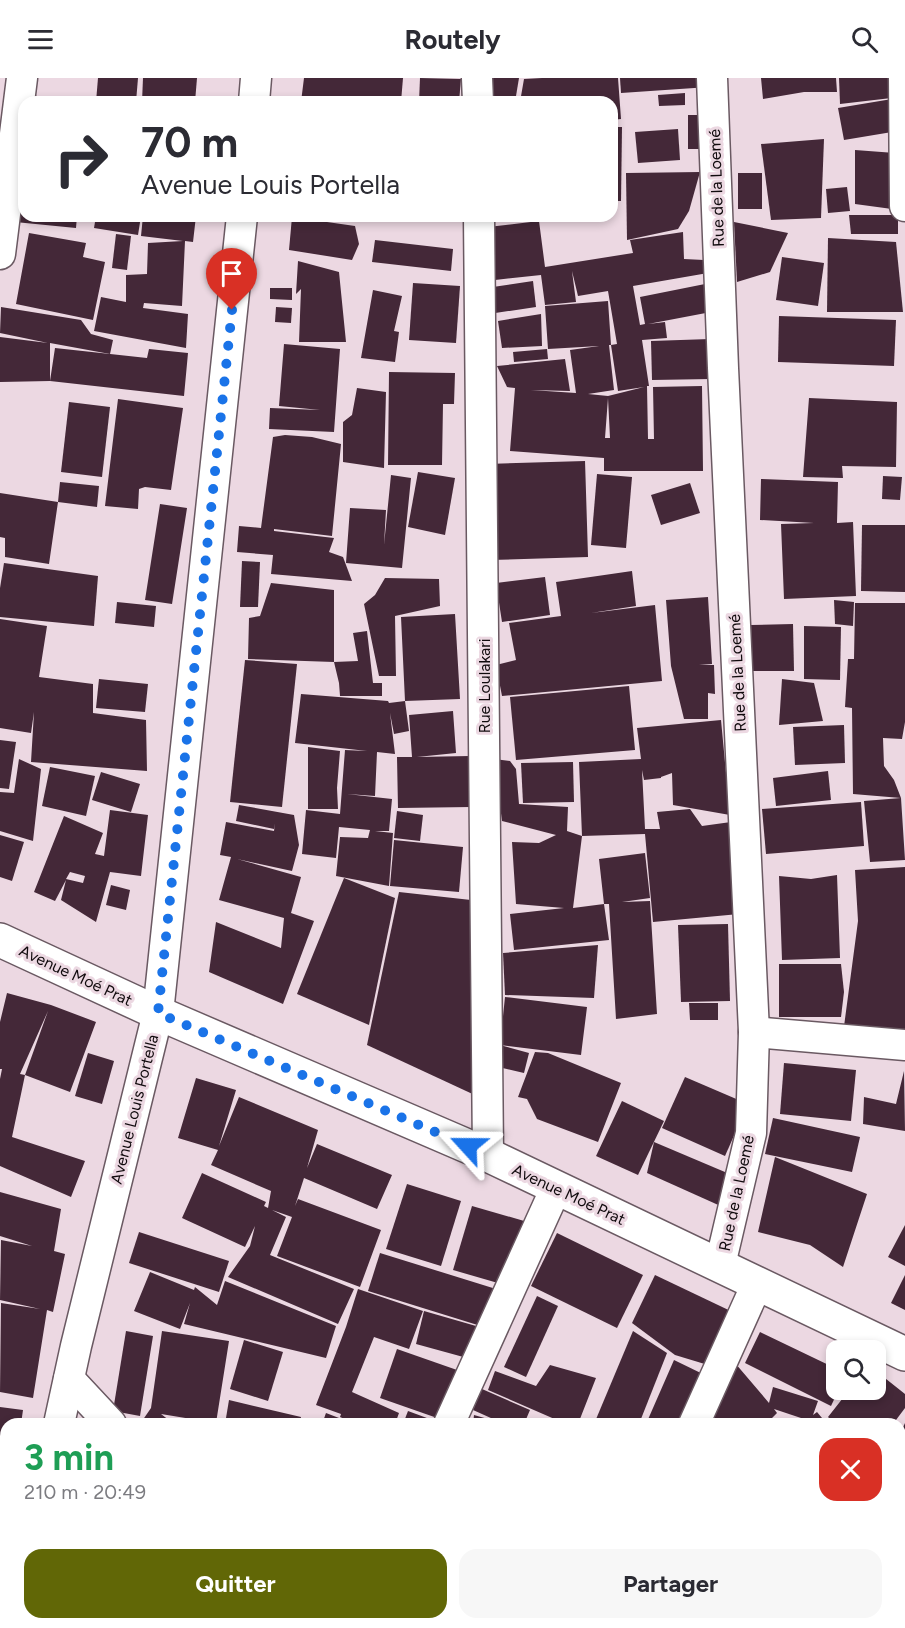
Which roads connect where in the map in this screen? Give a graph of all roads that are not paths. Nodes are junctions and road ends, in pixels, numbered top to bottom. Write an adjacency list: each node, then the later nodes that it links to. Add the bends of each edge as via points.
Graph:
1 (22, 78): 6 (street)
2 (256, 78): 7 (street)
3 (477, 78): 8 (street)
4 (712, 78): 16 (street, Rue de la Loemé)
5 (904, 78): 10 (street)
6 (20, 96)
7 (254, 96)
8 (478, 96)
9 (18, 110): 13 (street)
10 (905, 206)
11 (241, 222): 15 (street, Avenue Louis Portella)
12 (479, 222): 18 (street, Rue Loulakari)
13 (0, 254)
14 (0, 940): 15 (street, Avenue Moé Prat)
15 (158, 1013): 18 (street, Avenue Moé Prat); 23 (street, Avenue Louis Portella)
16 (754, 1032): 17 (street); 20 (street, Rue de la Loemé, via 751,1133)
17 (905, 1045)
18 (488, 1155): 19 (street, Avenue Moé Prat)
19 (556, 1188): 20 (street, Avenue Moé Prat); 26 (street)
20 (720, 1265): 21 (street, Avenue Moé Prat)
21 (757, 1284): 22 (street, Avenue Moé Prat); 27 (street)
22 (905, 1354)
23 (69, 1379): 24 (street, Avenue Louis Portella); 25 (street)
24 (60, 1418)
25 (105, 1418)
26 (452, 1418)
27 (697, 1418)

